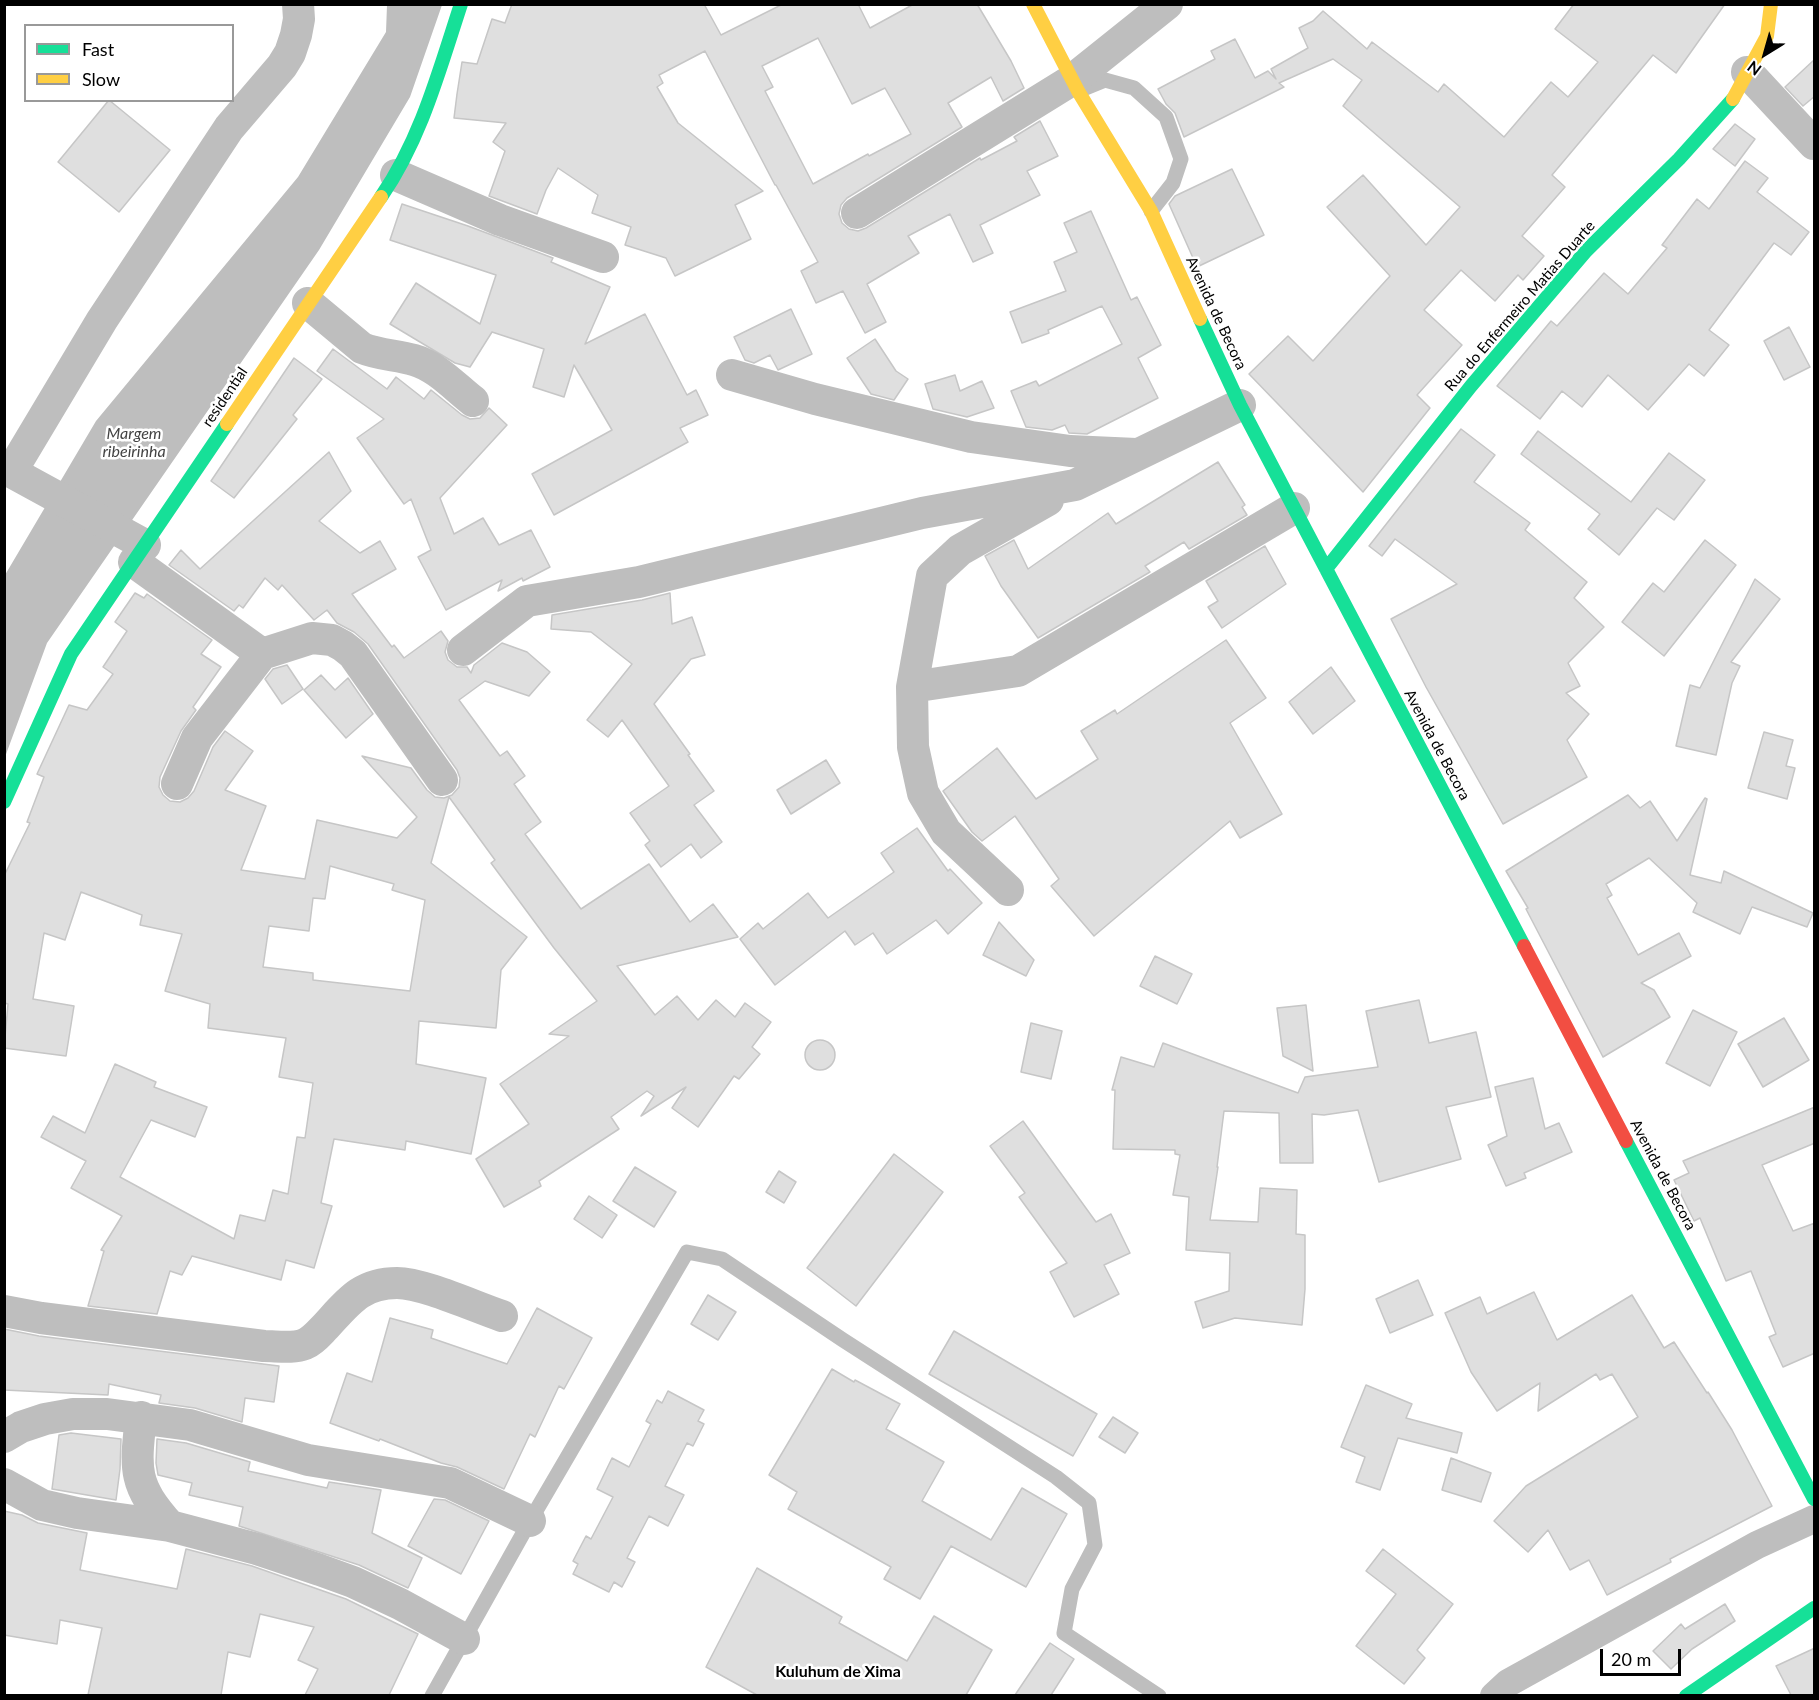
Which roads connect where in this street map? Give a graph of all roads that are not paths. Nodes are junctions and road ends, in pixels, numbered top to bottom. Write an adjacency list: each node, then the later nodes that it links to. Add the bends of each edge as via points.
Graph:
1 (298, 4): 18 (street, via 299,19 290,53 229,128 102,320)
2 (461, 4): 9 (main road, residential, via 427,109)
3 (1033, 4): 7 (main road, Avenida de Becora)
4 (1167, 4): 7 (street)
5 (1771, 4): 6 (main road, Rua do Enfermeiro Matias Duarte, via 1767,36)
6 (1747, 72): 8 (street); 22 (main road, Rua do Enfermeiro Matias Duarte, via 1733,98 1679,159 1586,251 1471,386)
7 (1075, 85): 10 (main road, Avenida de Becora); 10 (lane, via 1105,80 1134,88 1166,117 1180,159 1173,183); 11 (street)
8 (1815, 144)
9 (396, 175): 12 (street, via 500,220); 13 (main road, residential)
10 (1152, 211): 16 (main road, Avenida de Becora)
11 (857, 213)
12 (603, 257)
13 (308, 303): 15 (street, via 362,348 421,363); 21 (main road, residential)
14 (732, 375): 17 (street, via 971,436 1070,451)
15 (473, 400)
16 (1240, 405): 17 (street); 20 (main road, Avenida de Becora)
17 (1139, 454): 19 (street)
18 (18, 475): 21 (street)
19 (1075, 485): 23 (street, via 922,513 639,582 527,601); 25 (street, via 960,550 932,576)
20 (1294, 508): 22 (main road, Avenida de Becora); 25 (street, via 1018,670)
21 (136, 548): 24 (street); 28 (main road, residential, via 71,654)
22 (1326, 569): 35 (main road, Avenida de Becora)
23 (463, 650)
24 (262, 654): 26 (street, via 312,638 332,640 343,646 353,654); 27 (street, via 197,738)
25 (912, 687): 29 (street, via 913,747 922,793 946,832)
26 (442, 780)
27 (177, 784)
28 (4, 802)
29 (1008, 890)
30 (4, 1311): 31 (street, via 264,1346 303,1345 314,1339 363,1290 381,1284 418,1287)
31 (502, 1316)
32 (141, 1417): 33 (street, via 73,1414 45,1419); 36 (street, via 224,1433 308,1460 450,1483); 37 (street, via 137,1469 140,1484)
33 (4, 1437)
34 (4, 1484): 37 (street, via 42,1506)
35 (1812, 1491)
36 (530, 1521): 39 (lane); 41 (lane, via 687,1252 722,1258 1056,1477 1089,1503 1095,1545 1072,1589 1064,1633)
37 (170, 1526): 39 (street, via 257,1549 353,1582)
38 (1815, 1608): 42 (main road)
39 (464, 1639): 40 (lane)
40 (432, 1695)
41 (1159, 1695)
42 (1686, 1695)

